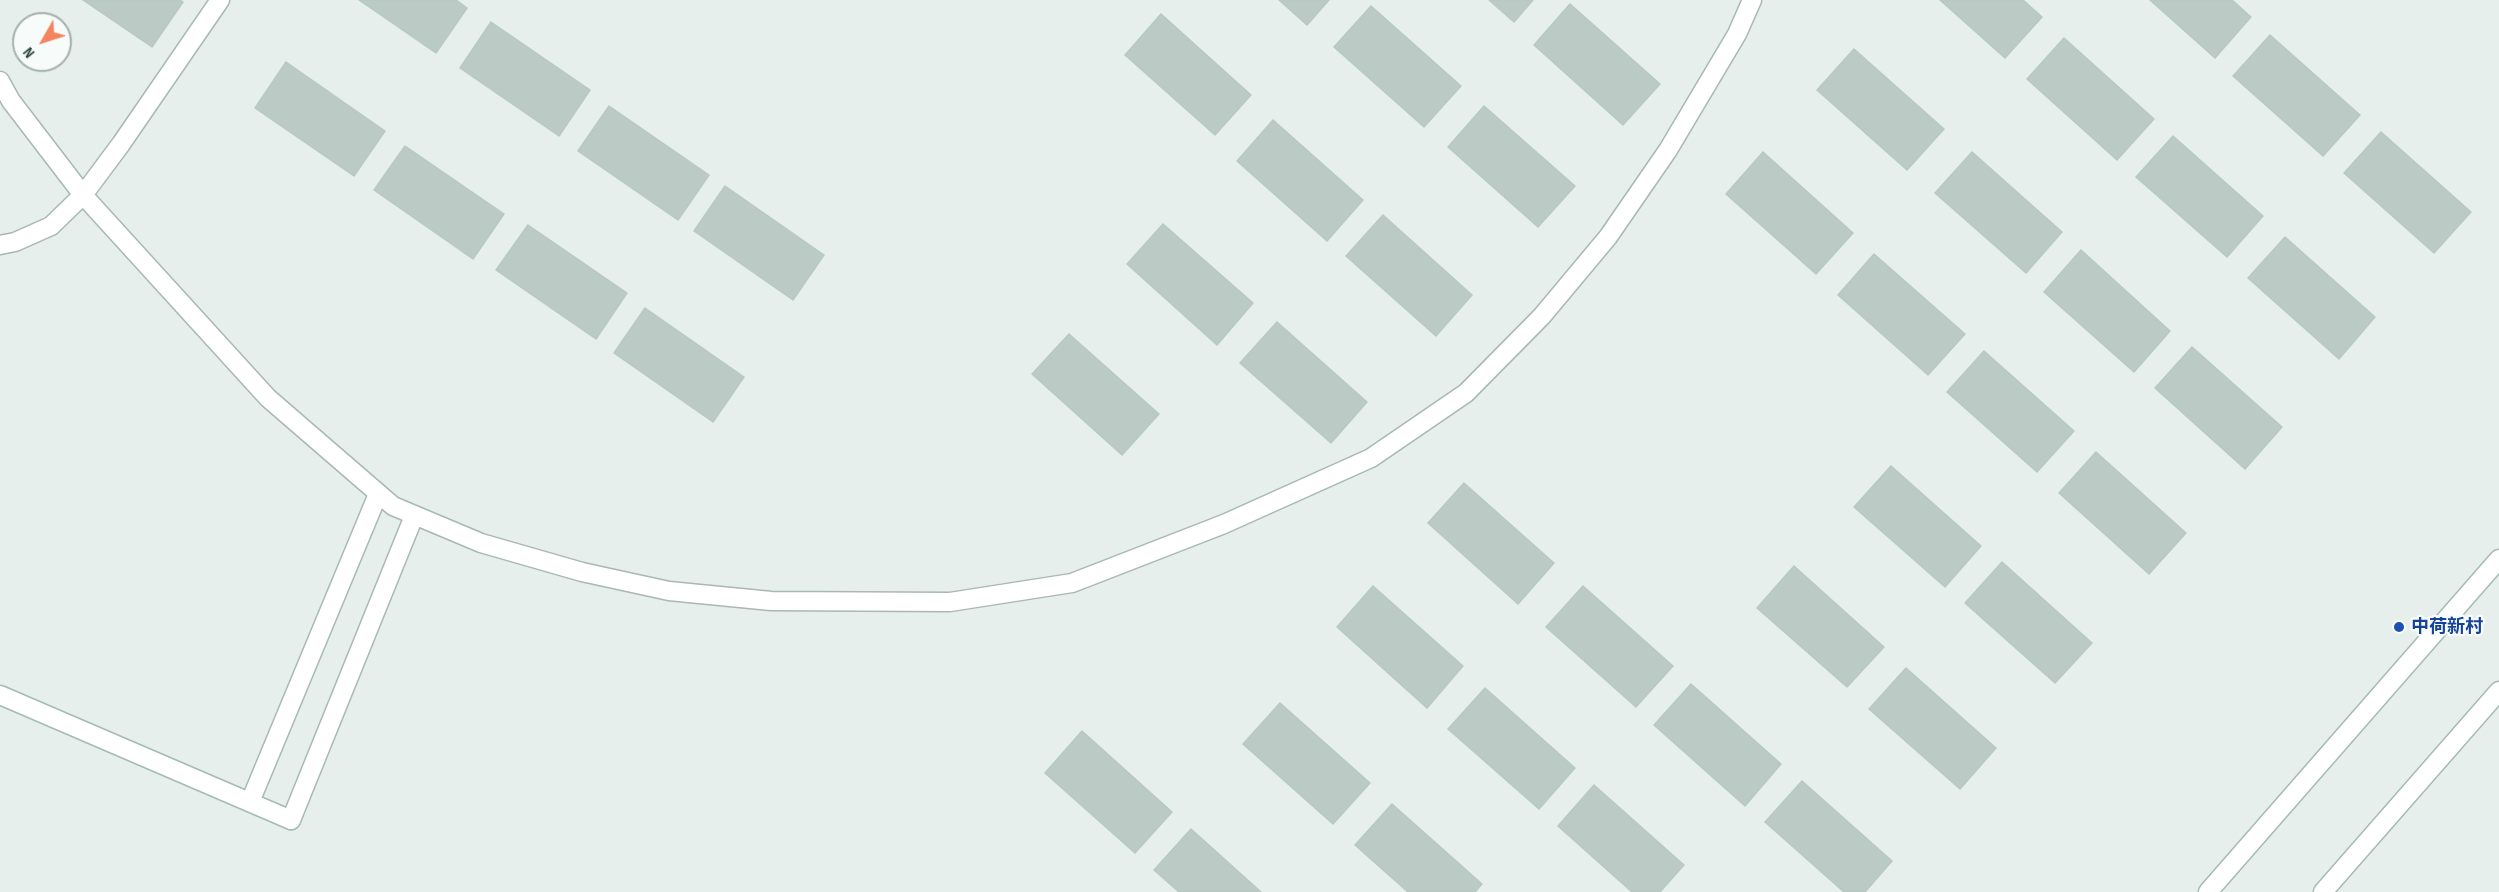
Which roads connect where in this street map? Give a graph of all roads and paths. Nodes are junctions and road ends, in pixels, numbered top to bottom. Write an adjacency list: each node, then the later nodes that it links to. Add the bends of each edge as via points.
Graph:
1 (220, 0): 4 (street)
2 (1752, 0): 7 (street, via 1737,34 1668,150 1608,237 1542,316 1466,393 1371,458 1224,524 1072,583 950,602 771,601 669,591 582,572 481,543)
3 (0, 81): 4 (street)
4 (83, 195): 5 (street, via 51,226); 6 (street, via 268,398)
5 (0, 245)
6 (378, 494): 7 (street); 11 (street)
7 (414, 516): 11 (street, via 291,819)
8 (2499, 559): 12 (street)
9 (2499, 691): 13 (street)
10 (0, 695): 11 (street)
11 (250, 802)
12 (2208, 892)
13 (2323, 892)

